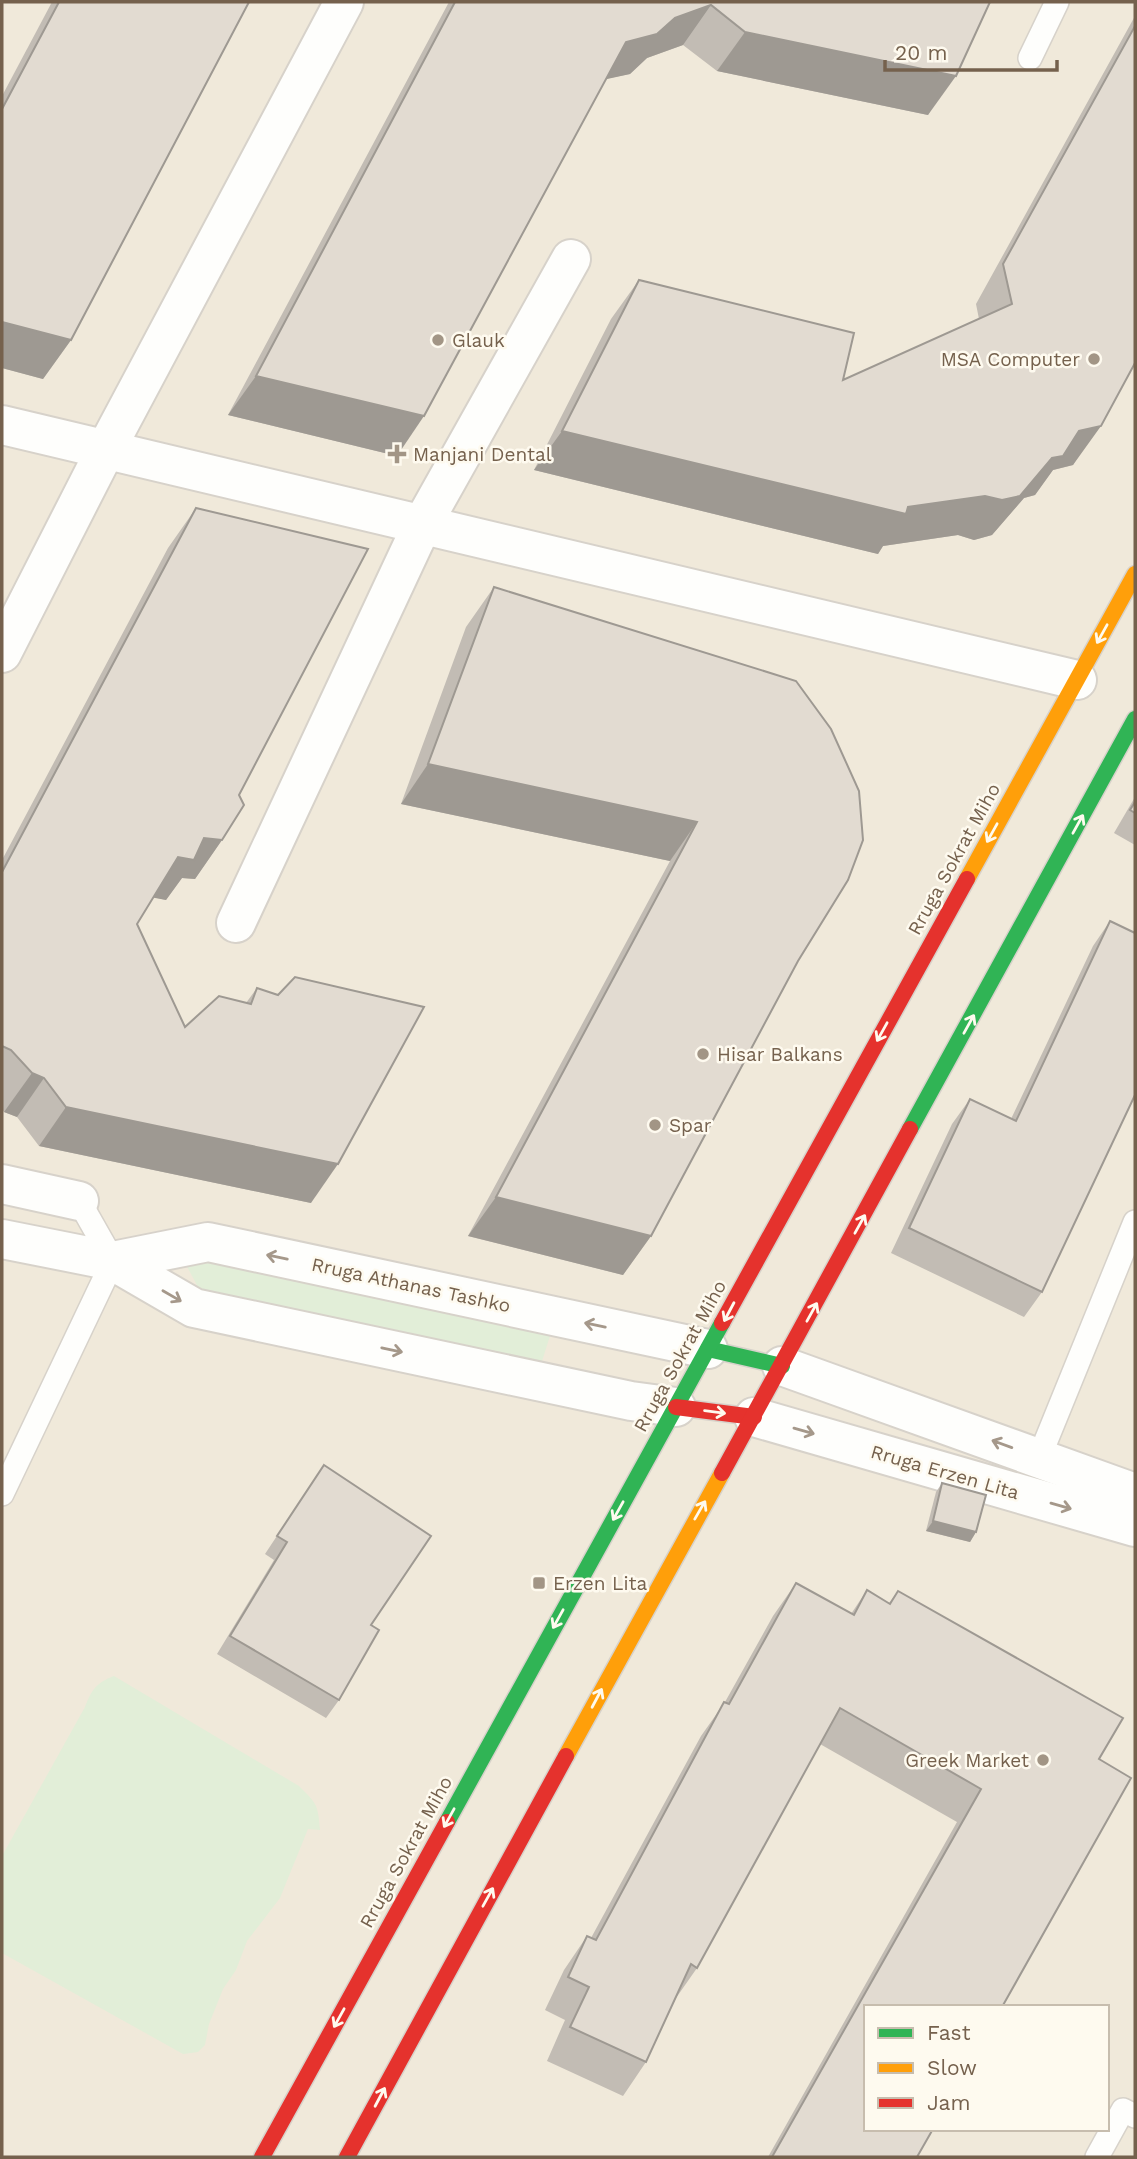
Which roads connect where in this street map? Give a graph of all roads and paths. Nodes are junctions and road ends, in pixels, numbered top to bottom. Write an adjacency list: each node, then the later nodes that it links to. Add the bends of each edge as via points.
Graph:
1 (344, 2): 6 (street)
2 (1057, 2): 3 (lane)
3 (1030, 58)
4 (571, 259): 7 (street)
5 (2, 425): 6 (street)
6 (105, 451): 7 (street); 9 (street)
7 (423, 523): 10 (street); 12 (street)
8 (1135, 574): 10 (main road, Rruga Sokrat Miho, one-way to 10)
9 (2, 653)
10 (1077, 680): 18 (main road, Rruga Sokrat Miho, one-way to 18)
11 (1135, 719): 19 (main road, one-way to 11)
12 (236, 923)
13 (2, 1184): 14 (street)
14 (79, 1201): 17 (lane)
15 (1135, 1222): 22 (lane)
16 (2, 1239): 17 (street, Rruga Athanas Tashko)
17 (113, 1261): 18 (street, Rruga Athanas Tashko, one-way to 17, via 208,1242); 20 (street, Rruga Athanas Tashko, one-way to 20, via 194,1308); 24 (lane)
18 (708, 1349): 19 (main road); 20 (main road, Rruga Sokrat Miho)
19 (782, 1366): 21 (main road); 22 (street, one-way to 19)
20 (676, 1408): 21 (main road, one-way to 21); 27 (main road, Rruga Sokrat Miho, one-way to 27)
21 (754, 1417): 25 (street, Rruga Erzen Lita, one-way to 25); 28 (main road, one-way to 21)
22 (1039, 1458): 23 (street)
23 (1135, 1493)
24 (2, 1494)
25 (1135, 1527)
26 (1135, 2116): 29 (lane, via 1123,2110)
27 (262, 2157)
28 (347, 2157)
29 (1097, 2157)

